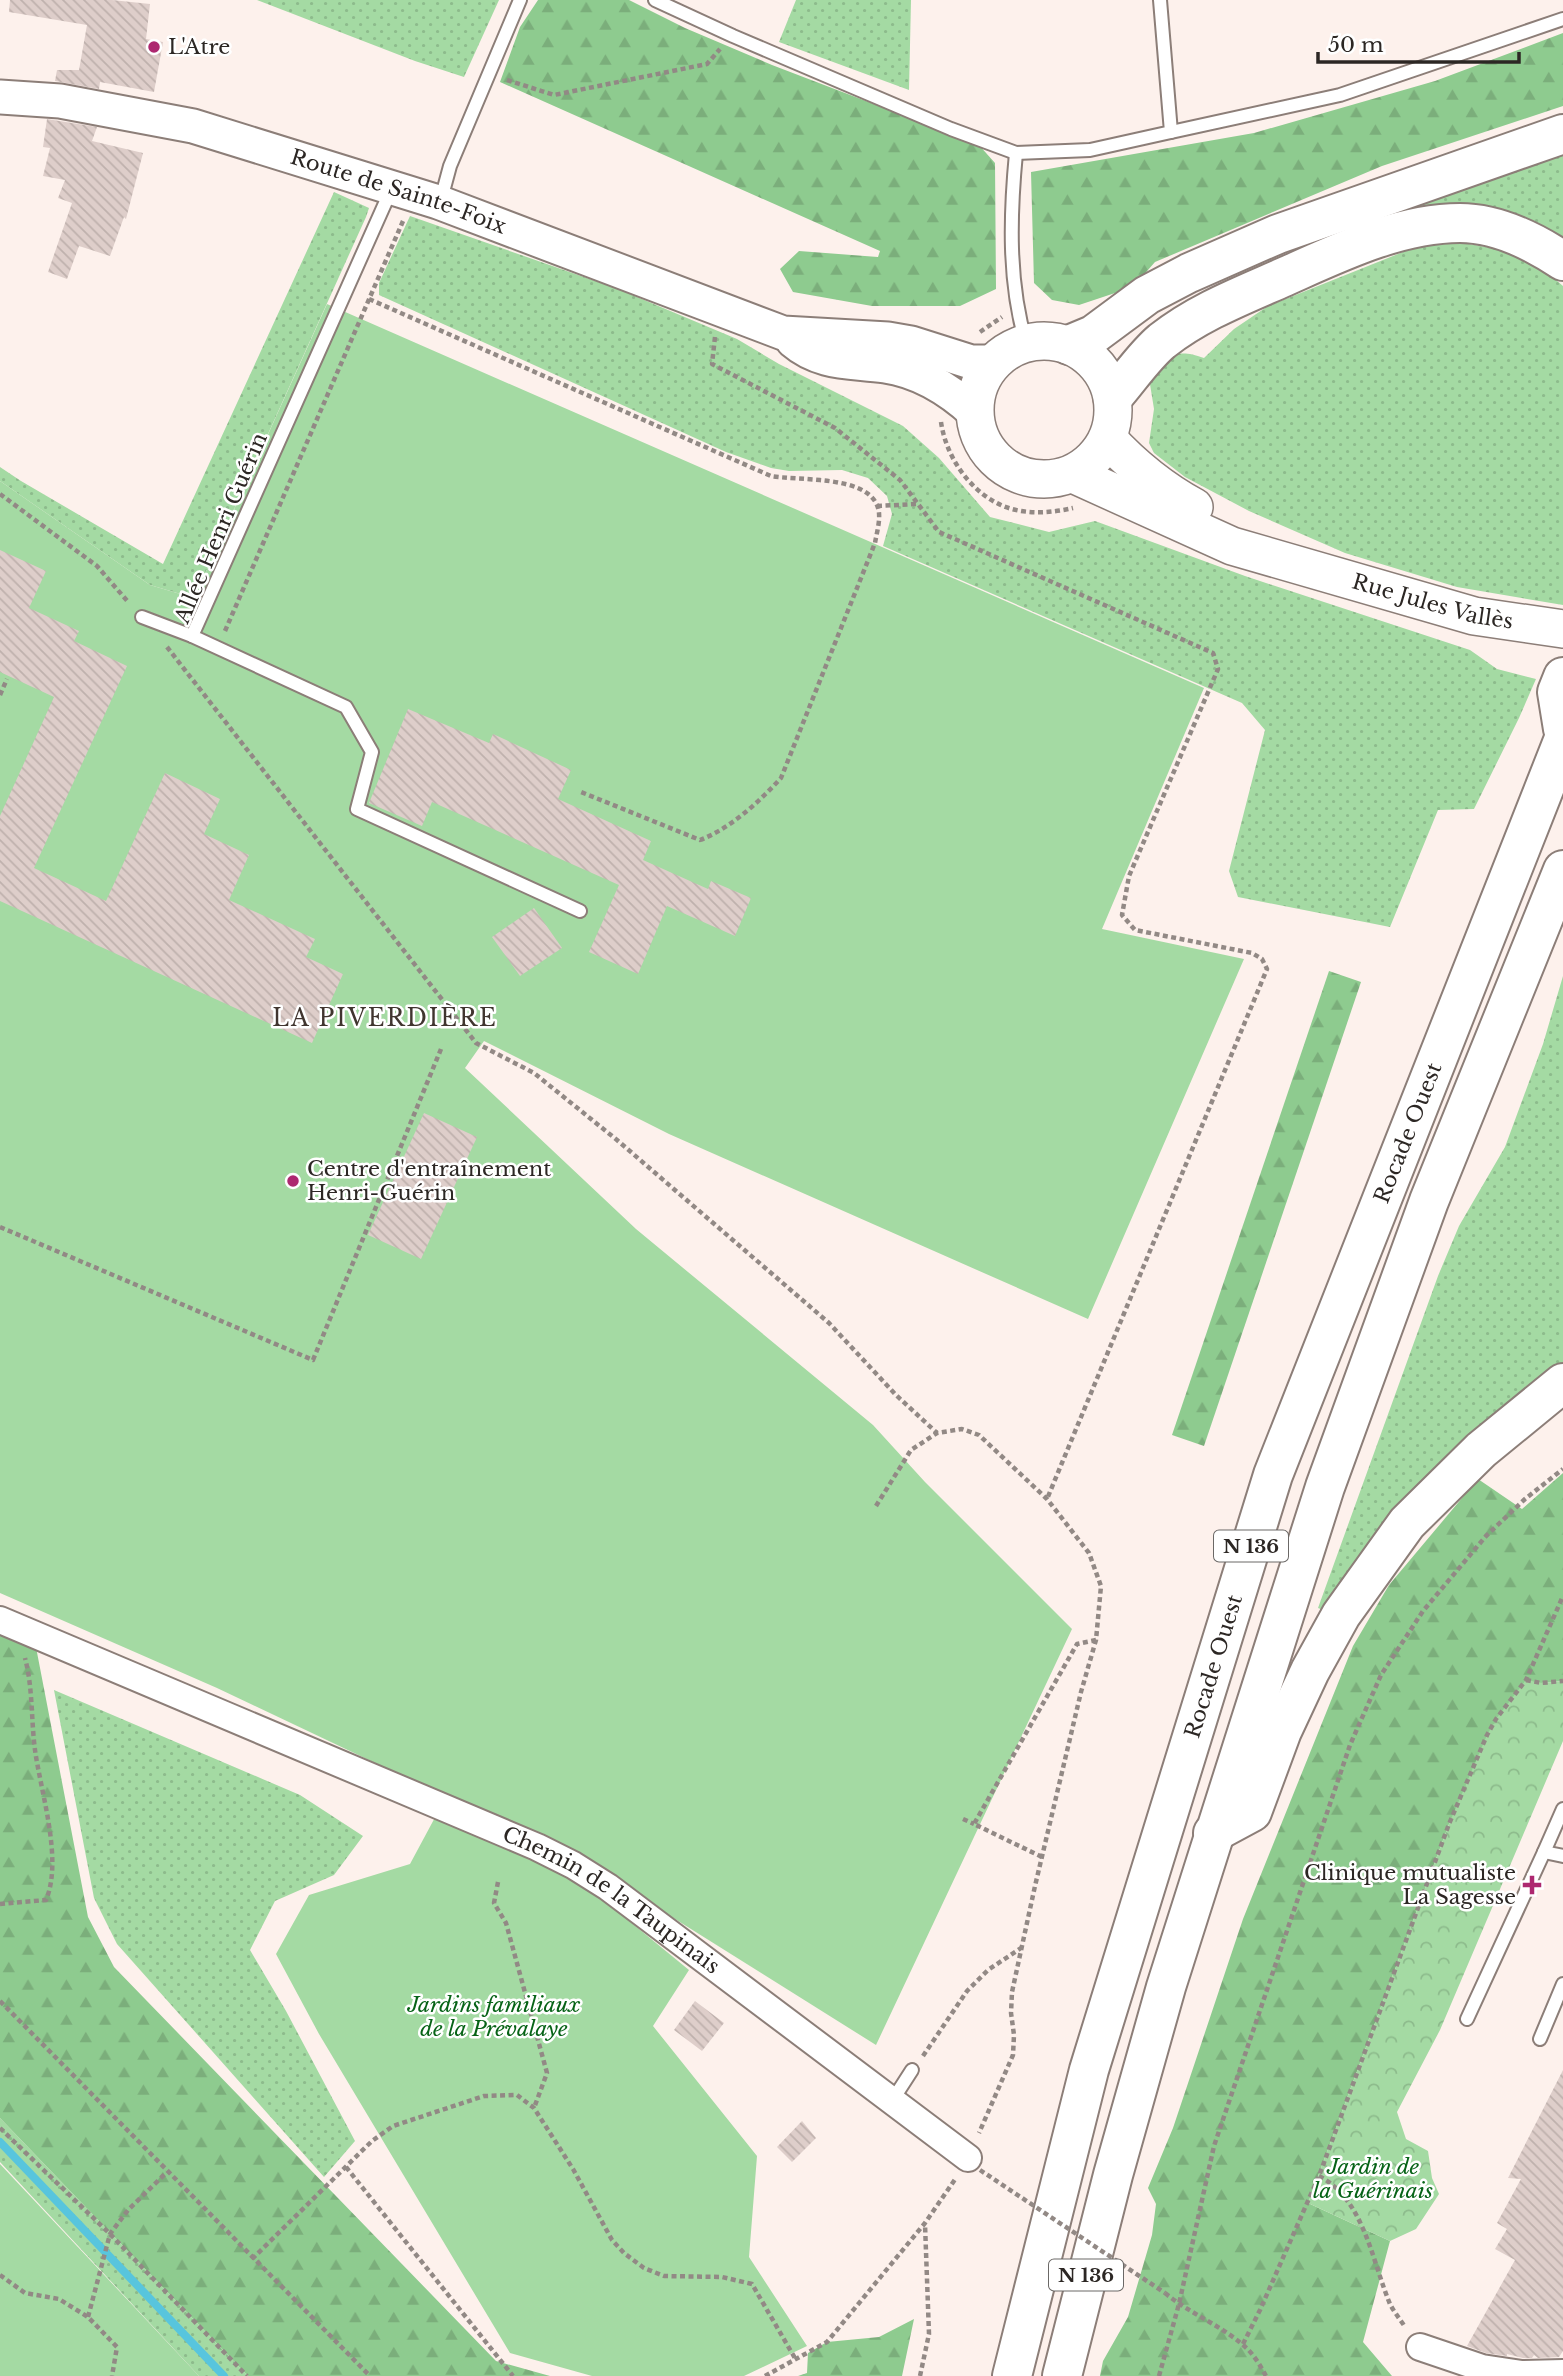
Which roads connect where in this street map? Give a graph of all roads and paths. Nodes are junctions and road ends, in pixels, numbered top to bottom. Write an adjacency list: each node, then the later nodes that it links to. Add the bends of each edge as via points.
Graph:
1 (520, 0): 6 (lane, Allée Henri Guérin)
2 (655, 0): 5 (lane)
3 (1160, 0): 8 (lane)
4 (1563, 19): 8 (lane, via 1340,95)
5 (733, 36): 6 (path, via 707,64 554,95); 10 (lane)
6 (488, 74): 11 (lane, Allée Henri Guérin, via 450,166)
7 (0, 97): 11 (street, Route de Sainte-Foix, via 60,102 193,126)
8 (1171, 132): 10 (lane, via 1090,150)
9 (1563, 134): 17 (highway, via 1266,240 1157,290 1093,335)
10 (1016, 153): 16 (lane, via 1011,232 1017,312)
11 (415, 194): 13 (path); 14 (street, Route de Sainte-Foix); 29 (lane, Allée Henri Guérin)
12 (1563, 261): 19 (highway, via 1516,236 1462,223 1430,225 1382,237 1194,318 1159,343)
13 (369, 299): 25 (path, via 771,476 856,486); 30 (path)
14 (711, 305): 15 (street, Route de Sainte-Foix); 24 (path, via 712,364 835,428 900,480)
15 (783, 333): 18 (street, Route de Sainte-Foix, via 900,341 971,362); 20 (street, Route de Sainte-Foix, via 802,348 832,360 886,366 943,387)
16 (1026, 343): 17 (main road); 18 (main road)
17 (1069, 345): 19 (main road, via 1095,364)
18 (994, 362): 20 (main road, via 979,386)
19 (1113, 397): 21 (main road)
20 (975, 413): 22 (main road, via 984,445 1008,469 1040,480)
21 (1108, 439): 22 (main road, via 1094,459); 26 (main road, Rue Jules Vallès, via 1175,496)
22 (1073, 474): 26 (main road, Rue Jules Vallès, via 1232,547)
23 (0, 494): 27 (path, via 97,566)
24 (918, 504): 25 (path); 44 (path, via 939,533 1213,653 1218,669 1129,876 1122,915 1135,930 1252,953 1267,969)
25 (877, 506): 36 (path, via 875,543 781,778 763,798 714,835 700,840)
26 (1306, 566): 28 (main road, Rue Jules Vallès, via 1474,616)
27 (142, 617): 29 (lane); 42 (path, via 476,1043 534,1073 617,1140 829,1323)
28 (1563, 629)
29 (192, 636): 30 (lane, Allée Henri Guérin)
30 (218, 648): 38 (lane, Allée Henri Guérin, via 346,707 372,752 356,809)
31 (1563, 677): 34 (highway, via 1557,692)
32 (7, 679): 33 (path)
33 (0, 695)
34 (1563, 729)
35 (1563, 741): 89 (highway, Rocade Ouest / N 136, via 1273,1475 1089,2070)
36 (581, 792)
37 (1563, 870): 54 (highway, Rocade Ouest / N 136, via 1377,1342)
38 (580, 911)
39 (441, 1049): 40 (path, via 313,1360)
40 (0, 1227)
41 (1563, 1382): 54 (highway, via 1481,1450 1408,1523 1341,1615 1310,1671 1252,1812)
42 (937, 1433): 44 (path, via 962,1429 979,1435); 45 (path, via 911,1450)
43 (1563, 1469): 77 (path, via 1486,1536 1423,1611 1381,1675 1350,1745 1214,2146)
44 (1047, 1499): 48 (path, via 1089,1553 1101,1586)
45 (876, 1506)
46 (1563, 1596): 49 (path)
47 (8, 1624): 59 (path, via 28,1669 35,1752 48,1816 52,1886 46,1900); 66 (street, Chemin de la Taupinais, via 573,1865)
48 (1096, 1640): 53 (path, via 1077,1644); 57 (path)
49 (1526, 1681): 50 (path); 72 (path, via 1487,1735 1449,1824)
50 (1563, 1681)
51 (1563, 1809): 55 (lane)
52 (962, 1819): 53 (path)
53 (974, 1824): 57 (path)
54 (1213, 1833): 90 (highway, Rocade Ouest / N 136, via 1113,2175)
55 (1544, 1852): 56 (lane); 63 (lane)
56 (1563, 1856)
57 (1042, 1857): 60 (path)
58 (498, 1882): 67 (path, via 494,1903 506,1923 547,2073)
59 (0, 1904)
60 (1022, 1947): 65 (path, via 967,1991); 69 (path, via 1012,1992 1013,2055)
61 (1563, 1984): 64 (lane)
62 (0, 2001): 71 (path)
63 (1467, 2019)
64 (1540, 2039)
65 (912, 2070): 66 (lane)
66 (891, 2102): 69 (street, Chemin de la Taupinais)
67 (534, 2108): 70 (path, via 517,2095 484,2096 393,2126); 81 (path, via 624,2253 664,2276 722,2277 752,2284)
68 (0, 2128): 74 (path)
69 (974, 2164): 73 (path); 77 (path, bridge)
70 (346, 2166): 75 (path); 86 (path)
71 (167, 2172): 74 (path); 75 (path)
72 (1319, 2175): 79 (path); 80 (path, via 1337,2188 1352,2208 1391,2306)
73 (925, 2222): 81 (path, via 827,2342); 88 (path, via 929,2334)
74 (110, 2234): 78 (path); 84 (path)
75 (253, 2259): 85 (path)
76 (0, 2275): 78 (path, via 25,2293 59,2298)
77 (1179, 2304): 79 (path); 91 (path)
78 (89, 2317): 83 (path, via 117,2347)
79 (1243, 2344): 92 (path)
80 (1420, 2347): 82 (street, via 1482,2368 1522,2374)
81 (796, 2360): 87 (path)
82 (1563, 2373)
83 (112, 2376)
84 (247, 2376)
85 (370, 2376)
86 (513, 2376)
87 (765, 2376)
88 (920, 2376)
89 (1012, 2376)
90 (1062, 2376)
91 (1159, 2376)
92 (1266, 2376)

